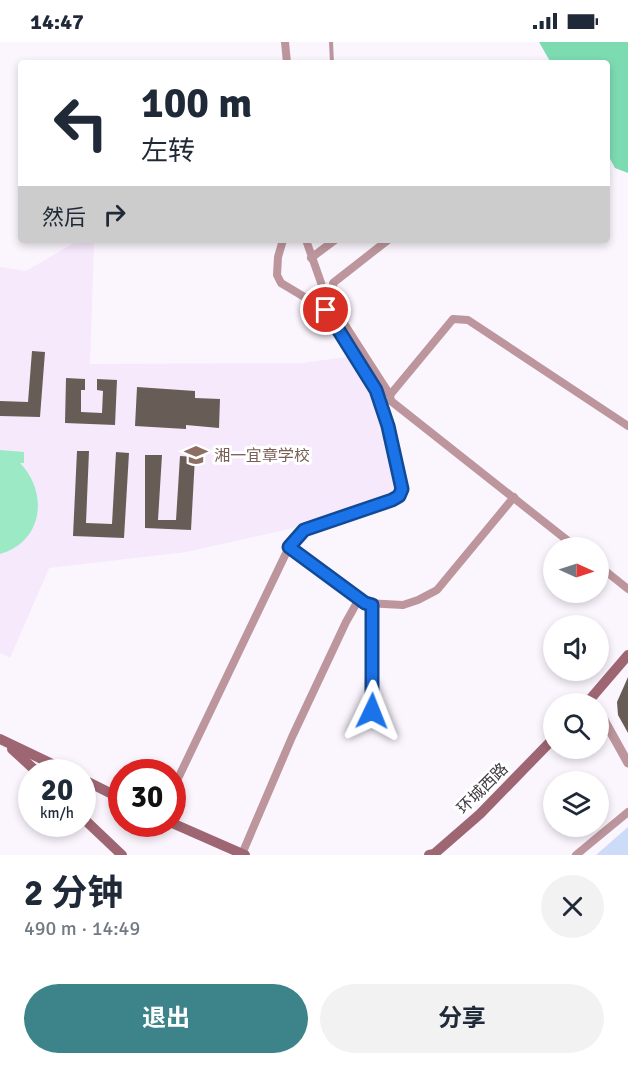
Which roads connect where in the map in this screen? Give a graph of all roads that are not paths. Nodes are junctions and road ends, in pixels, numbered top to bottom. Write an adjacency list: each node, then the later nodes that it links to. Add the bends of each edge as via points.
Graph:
1 (285, 42): 3 (street)
2 (331, 42): 4 (lane)
3 (287, 60)
4 (332, 60)
5 (282, 243): 15 (street, via 277,275 281,283 326,310 376,390 402,489 392,500 304,530)
6 (307, 243): 9 (street)
7 (331, 243): 9 (street)
8 (384, 243): 10 (street, via 333,284)
9 (311, 258): 10 (street)
10 (336, 310): 11 (street)
11 (390, 395): 12 (street, via 453,320 468,320); 13 (street, via 391,401)
12 (628, 426)
13 (514, 497): 14 (street); 19 (street, via 437,590 402,605)
14 (563, 537)
15 (289, 547): 18 (street); 28 (street)
16 (609, 574): 17 (street)
17 (628, 589)
18 (359, 599): 19 (street); 33 (street, via 286,750)
19 (372, 605): 22 (street)
20 (628, 655): 21 (main road)
21 (598, 693)
22 (372, 711)
23 (609, 729): 29 (street)
24 (2, 740): 26 (main road); 27 (main road)
25 (543, 749): 35 (main road, 环城西路, via 480,814)
26 (23, 759)
27 (42, 759)
28 (186, 762)
29 (628, 763)
30 (628, 812): 36 (street)
31 (186, 829): 33 (main road)
32 (96, 830): 34 (main road)
33 (243, 854)
34 (122, 855)
35 (429, 855)
36 (576, 855)

